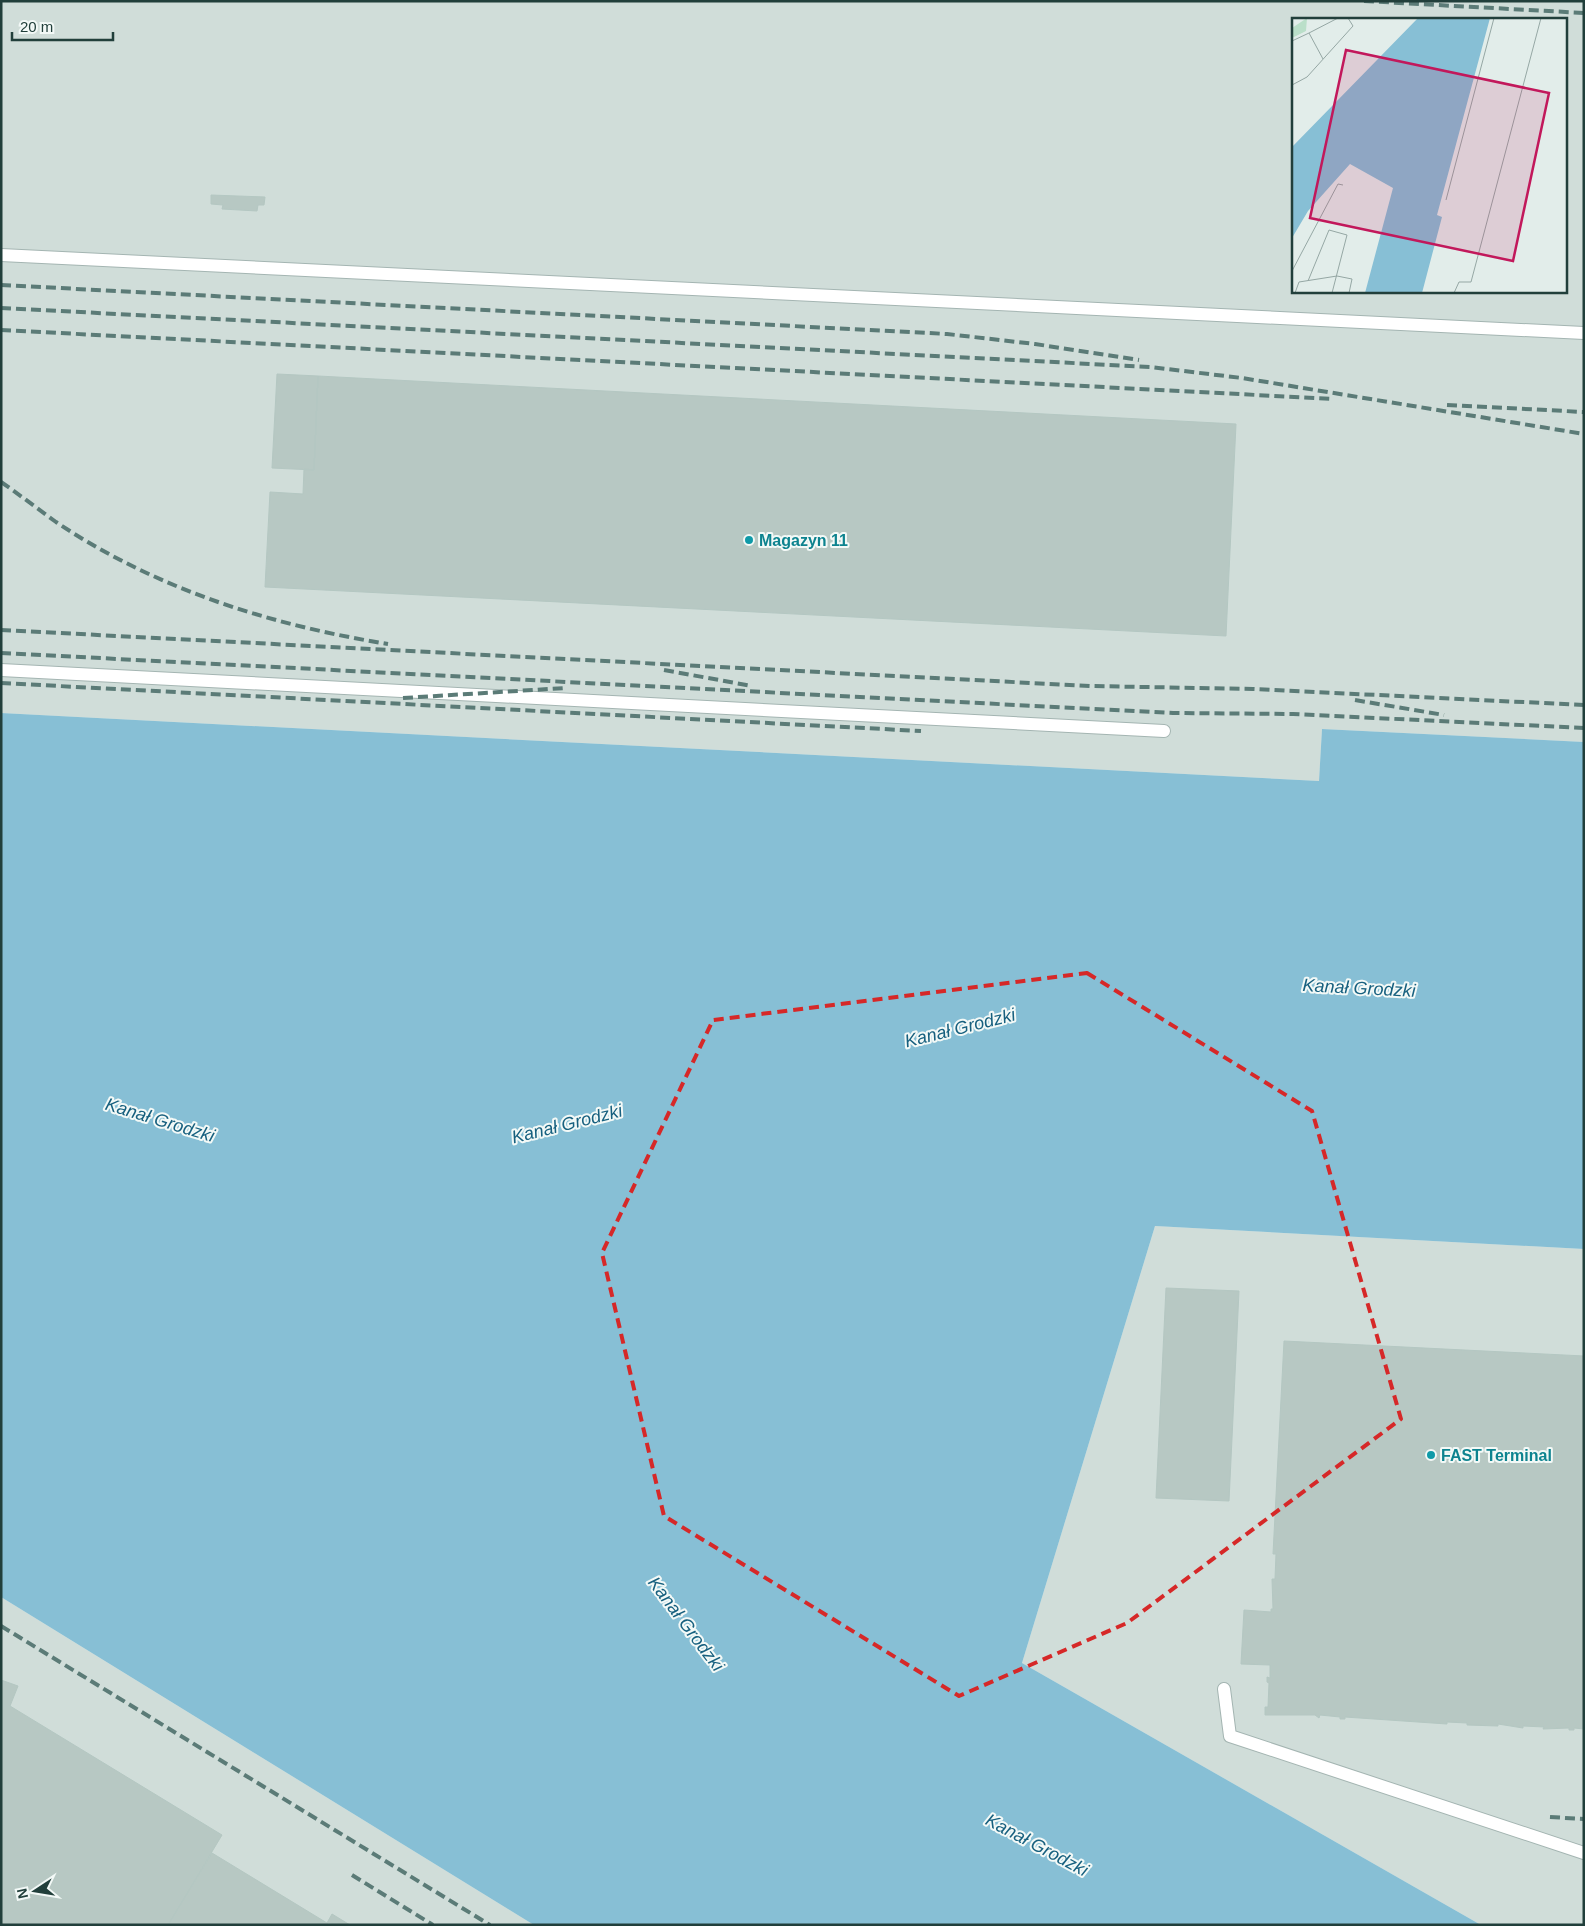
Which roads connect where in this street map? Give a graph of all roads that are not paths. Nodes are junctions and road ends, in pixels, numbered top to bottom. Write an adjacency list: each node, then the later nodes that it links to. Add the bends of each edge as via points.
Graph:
1 (1, 255): 2 (lane)
2 (1584, 333)
3 (1, 670): 4 (lane)
4 (1164, 731)
5 (1224, 1689): 6 (lane, via 1230,1736)
6 (1584, 1853)

